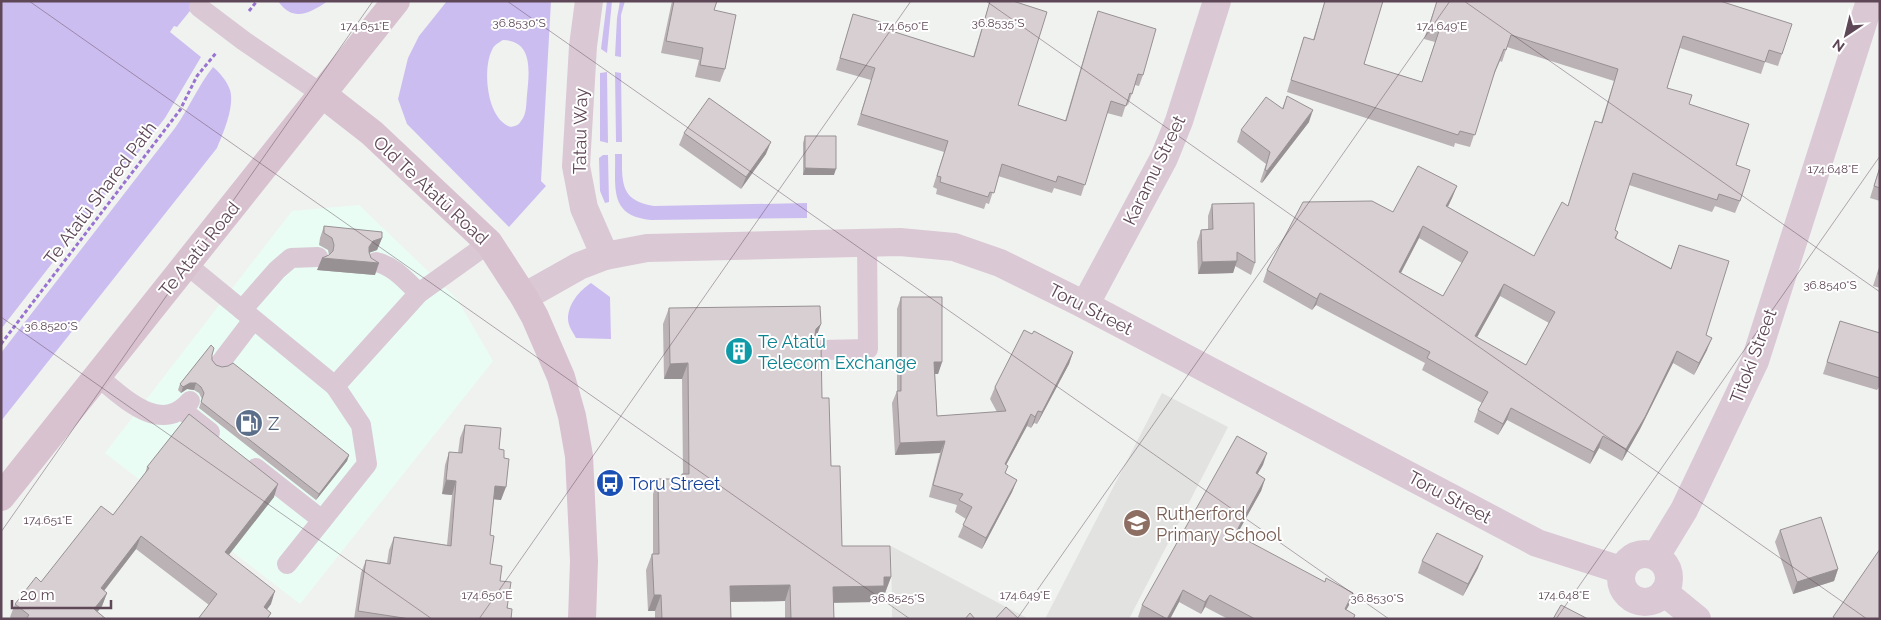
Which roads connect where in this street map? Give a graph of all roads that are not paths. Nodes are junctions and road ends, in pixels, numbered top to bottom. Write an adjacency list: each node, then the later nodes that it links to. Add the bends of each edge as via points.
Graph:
1 (396, 1): 6 (main road, Te Atatū Road)
2 (589, 1): 9 (street, Tatau Way, via 576,166 584,208)
3 (1218, 1): 15 (street, Karamu Street, via 1164,158)
4 (1870, 1): 25 (street, Titoki Street, via 1755,361 1684,510)
5 (199, 6): 6 (lane)
6 (322, 94): 8 (main road, Old Te Atatū Road, via 372,133); 12 (main road, Te Atatū Road)
7 (867, 242): 9 (street, Toru Street, via 647,248); 15 (street, Toru Street, via 954,247 1000,263); 17 (lane, via 868,349)
8 (489, 243): 13 (lane); 14 (main road, Old Te Atatū Road)
9 (605, 256): 14 (street, Toru Street, via 579,266)
10 (318, 257): 16 (lane, via 291,258 277,270)
11 (376, 262): 13 (lane, via 393,269)
12 (186, 264): 16 (lane); 19 (main road, Te Atatū Road)
13 (419, 293): 20 (lane)
14 (524, 297): 29 (main road, Old Te Atatū Road, via 561,378 572,416 579,456 584,561)
15 (1084, 305): 27 (street, Toru Street, via 1536,542)
16 (248, 315): 18 (lane); 20 (lane)
17 (822, 350)
18 (220, 362)
19 (97, 376): 21 (lane, via 127,400 158,416 175,414 186,405); 23 (main road, Te Atatū Road)
20 (335, 386): 24 (lane, via 360,425 366,464)
21 (221, 440)
22 (244, 459): 24 (lane)
23 (1, 497)
24 (322, 520): 26 (lane)
25 (1656, 556): 27 (street, via 1636,555); 28 (street, via 1668,572 1668,586)
26 (287, 564)
27 (1621, 570): 28 (street, via 1621,583 1633,599 1647,602)
28 (1664, 592): 30 (street)
29 (582, 619)
30 (1698, 619)

